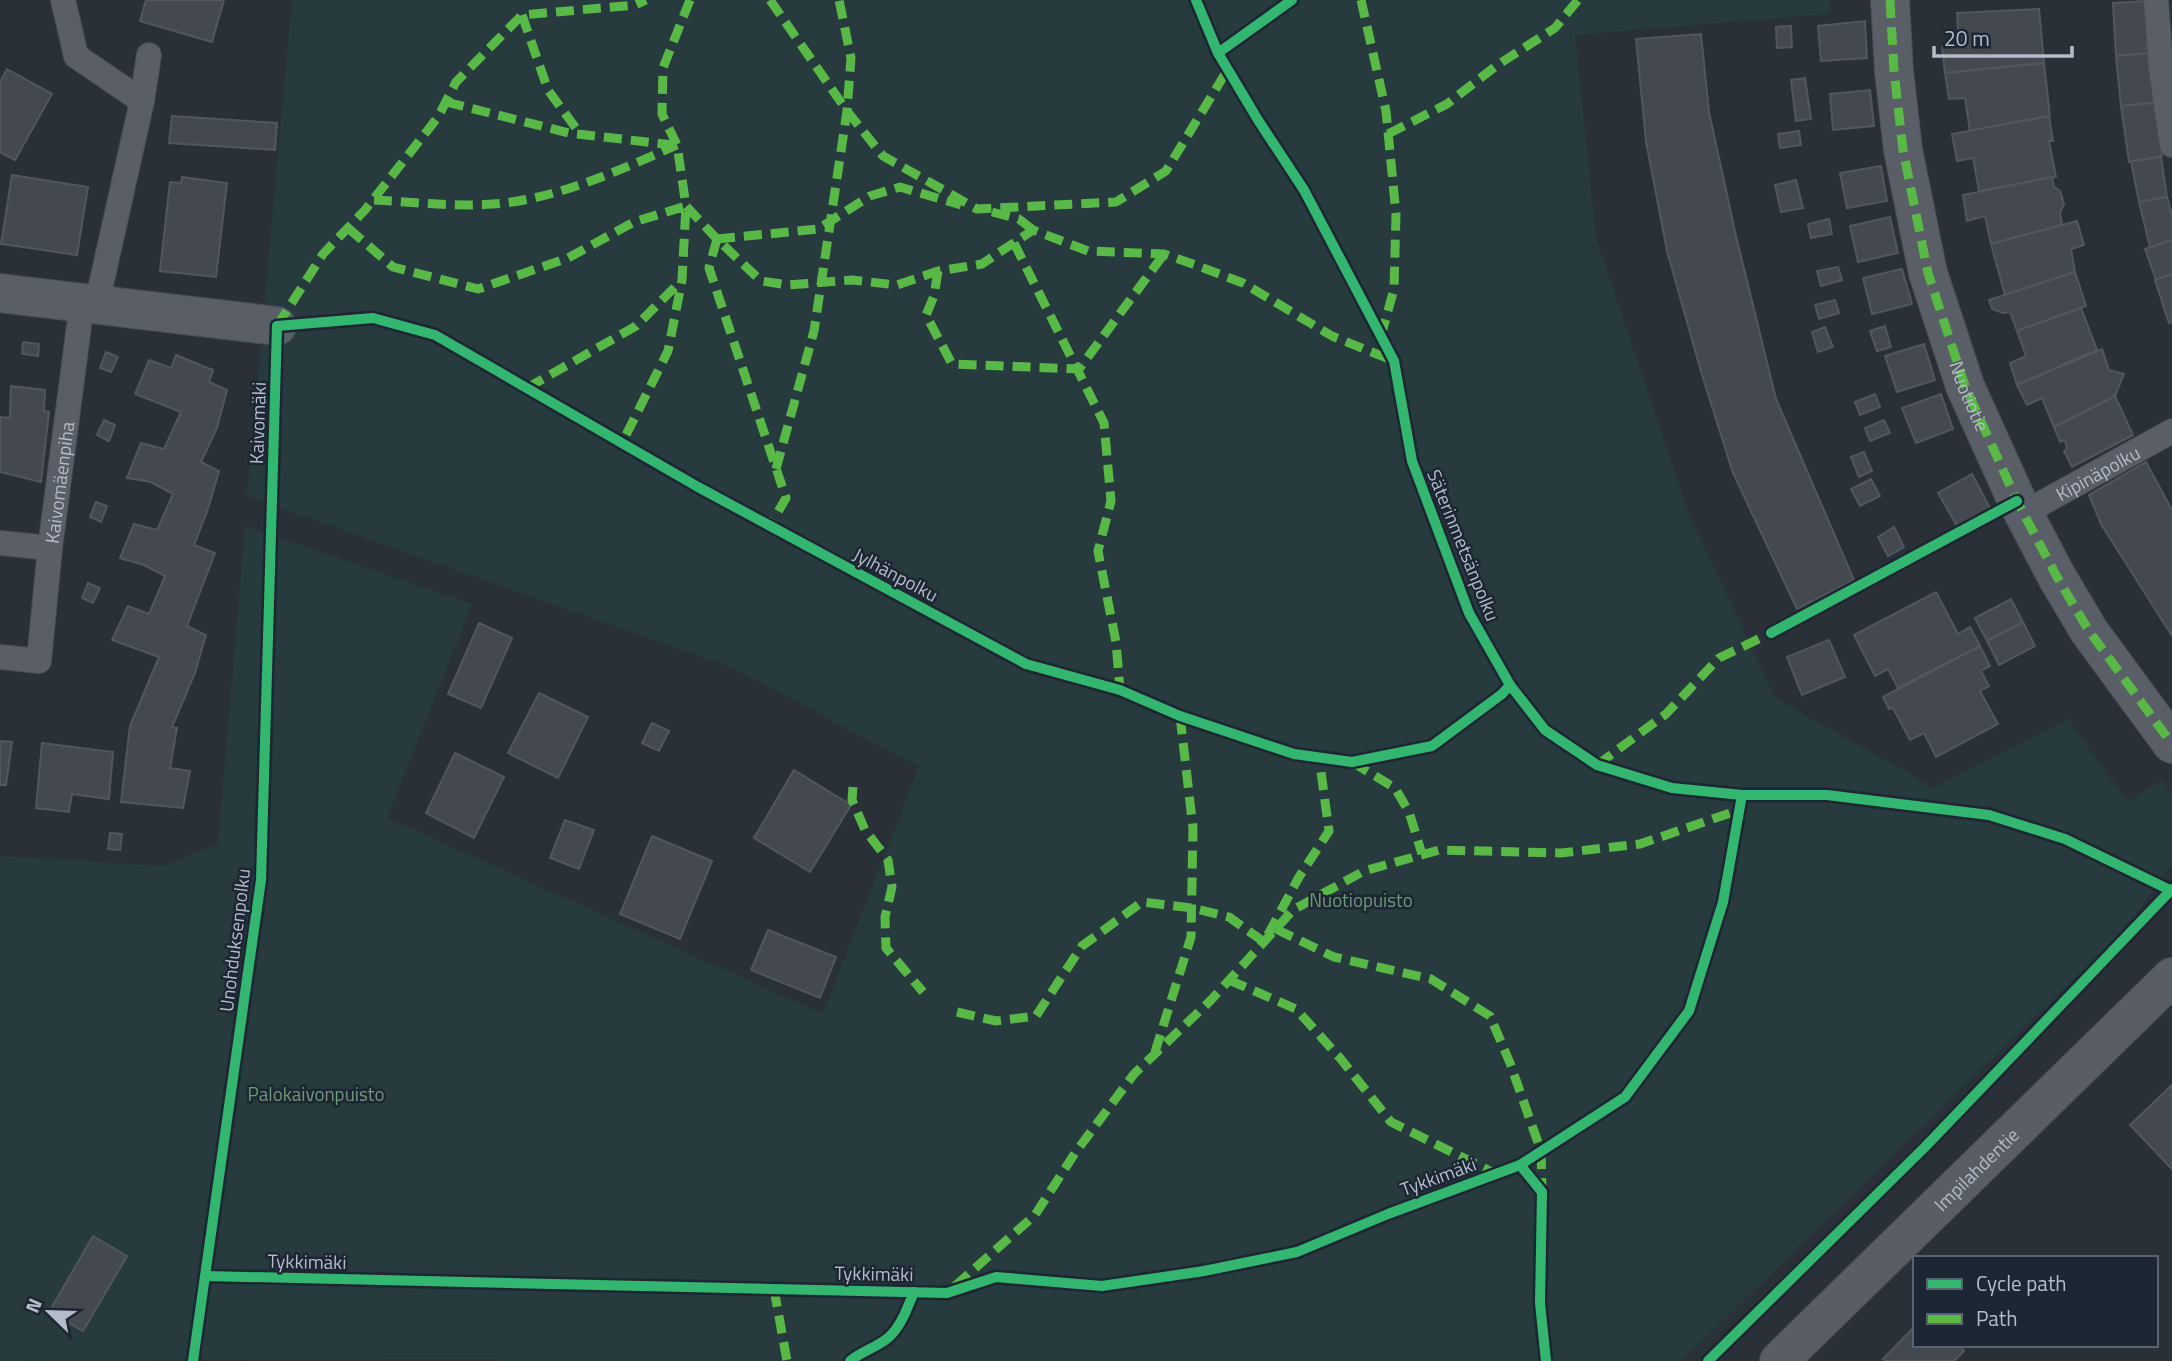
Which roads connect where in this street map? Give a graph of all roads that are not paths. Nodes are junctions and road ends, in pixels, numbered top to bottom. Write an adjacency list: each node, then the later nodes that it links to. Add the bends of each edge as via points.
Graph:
1 (63, 0): 5 (lane, via 76,56)
2 (1890, 0): 11 (street, Nuotiotie, via 1903,150 1928,273 1965,386)
3 (2156, 0): 6 (lane)
4 (149, 55): 5 (lane, Kaivomäenpiha)
5 (142, 101): 8 (lane, Kaivomäenpiha)
6 (2172, 145)
7 (0, 293): 8 (street)
8 (89, 303): 9 (street); 13 (lane, Kaivomäenpiha)
9 (277, 326)
10 (2172, 432): 11 (lane, Kipinäpolku)
11 (2024, 513): 15 (street, Nuotiotie, via 2089,631)
12 (0, 543): 13 (lane)
13 (50, 548): 14 (lane, Kaivomäenpiha, via 39,661)
14 (0, 657)
15 (2172, 744)
16 (2172, 977): 17 (street, Impilahdentie)
17 (1779, 1361)

